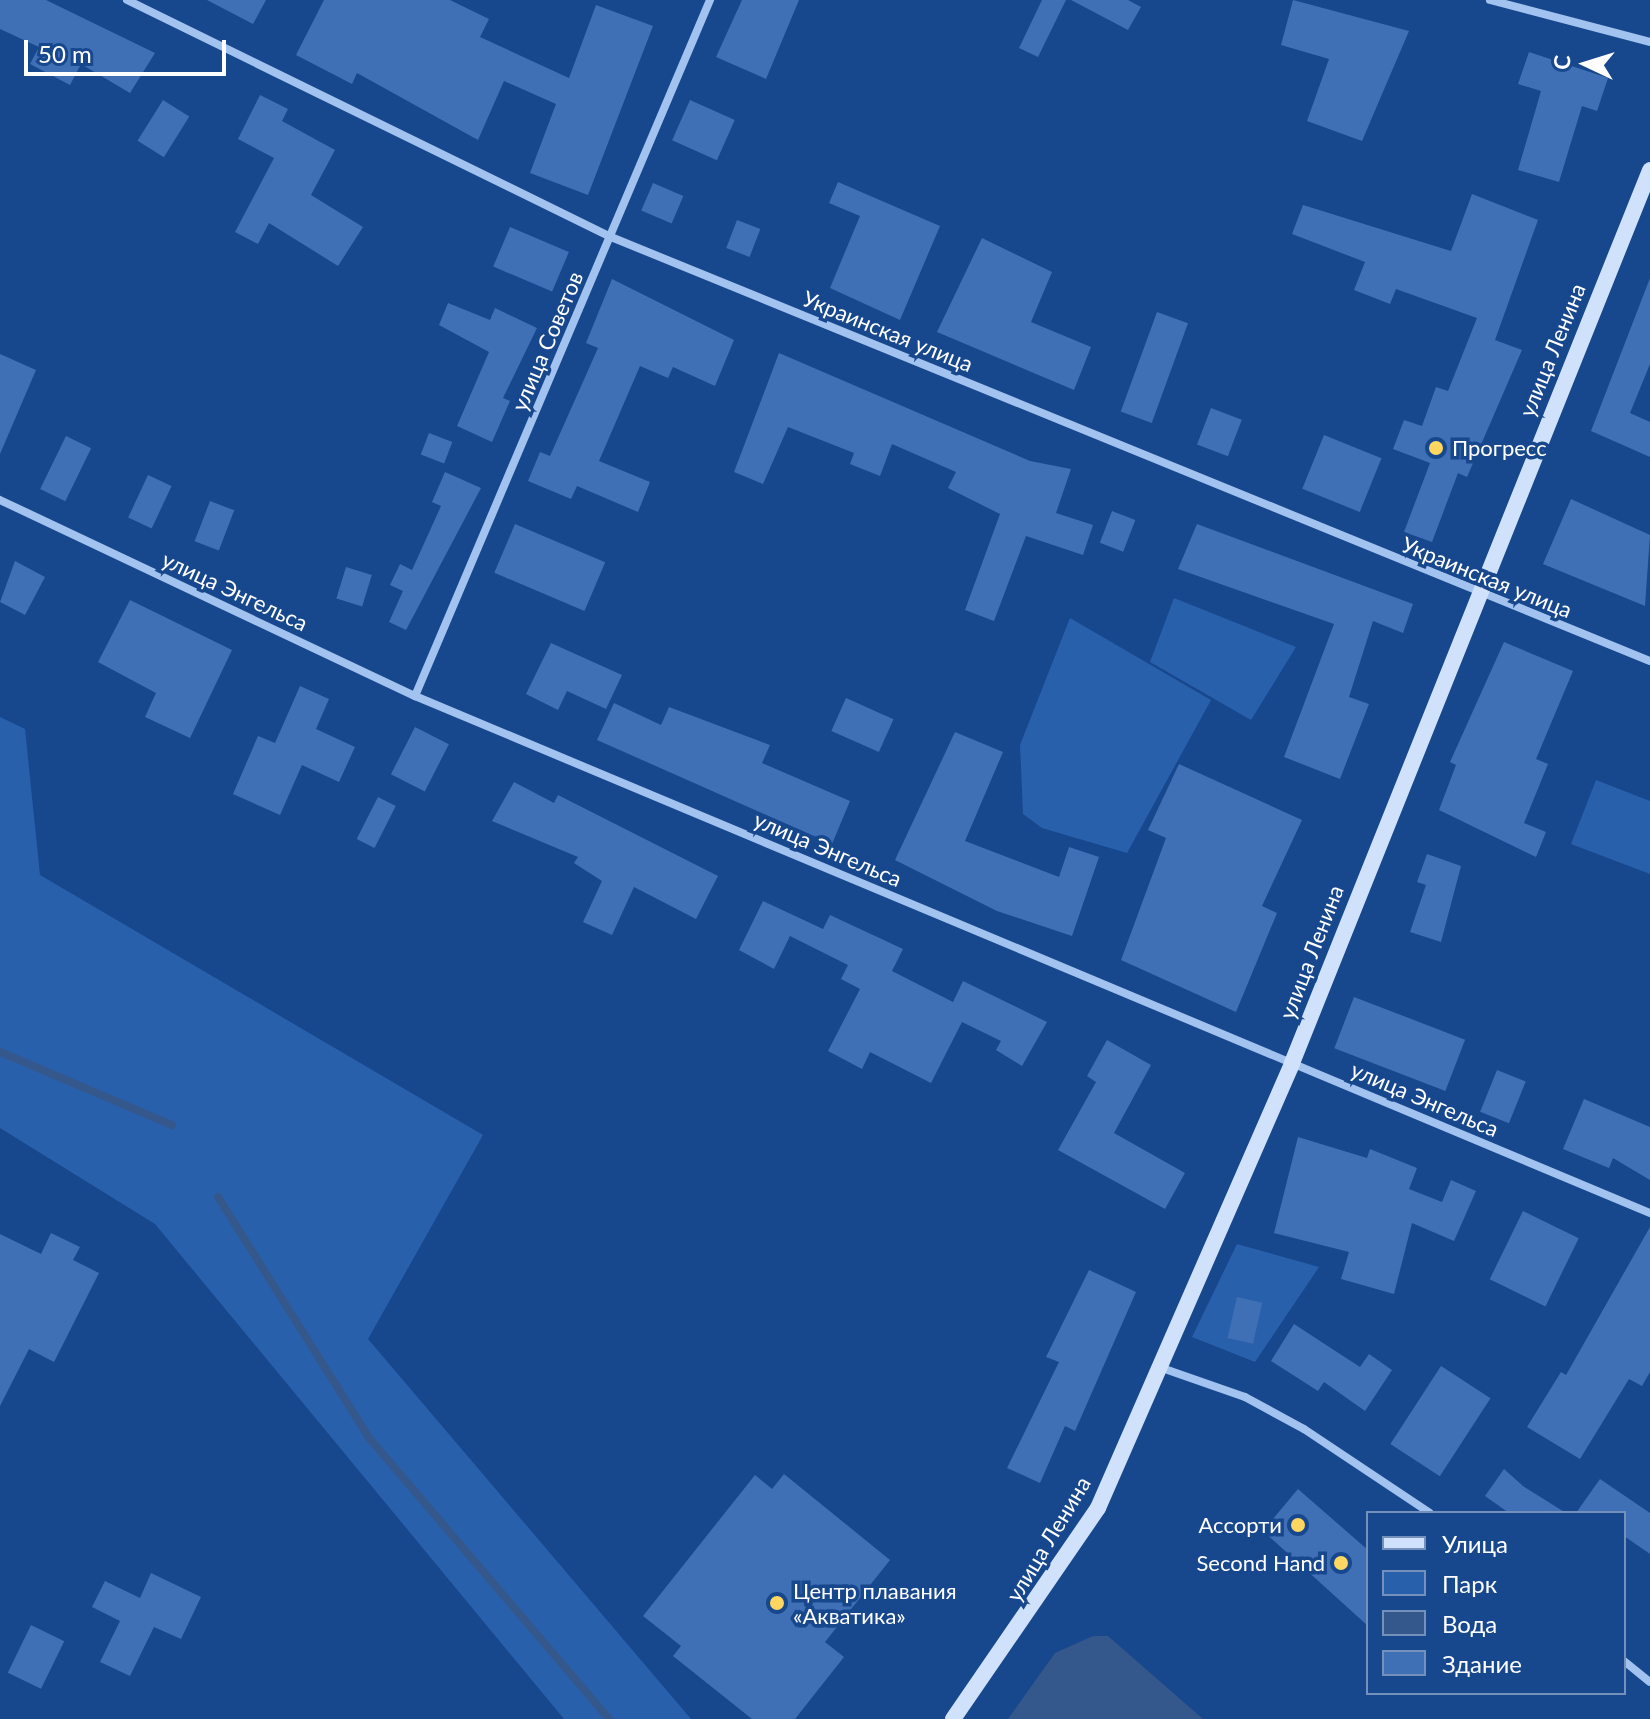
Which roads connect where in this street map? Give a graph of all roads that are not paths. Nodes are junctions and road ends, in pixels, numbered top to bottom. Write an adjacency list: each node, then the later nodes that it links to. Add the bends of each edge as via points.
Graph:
1 (127, 0): 6 (street, Украинская улица)
2 (710, 0): 6 (street, улица Советов)
3 (1490, 0): 4 (street)
4 (1650, 42)
5 (1650, 170): 8 (street, улица Ленина)
6 (611, 237): 8 (street, Украинская улица); 10 (street, улица Советов)
7 (0, 500): 10 (street, улица Энгельса)
8 (1476, 594): 9 (street, Украинская улица); 11 (street, улица Ленина)
9 (1650, 661)
10 (415, 696): 11 (street, улица Энгельса)
11 (1292, 1063): 12 (street, улица Энгельса); 13 (street, улица Ленина)
12 (1650, 1213)
13 (1159, 1367): 14 (street, via 1269,1410); 17 (street, улица Ленина, via 1098,1508)
14 (1427, 1511)
15 (1626, 1663): 16 (street)
16 (1650, 1682)
17 (953, 1719)

